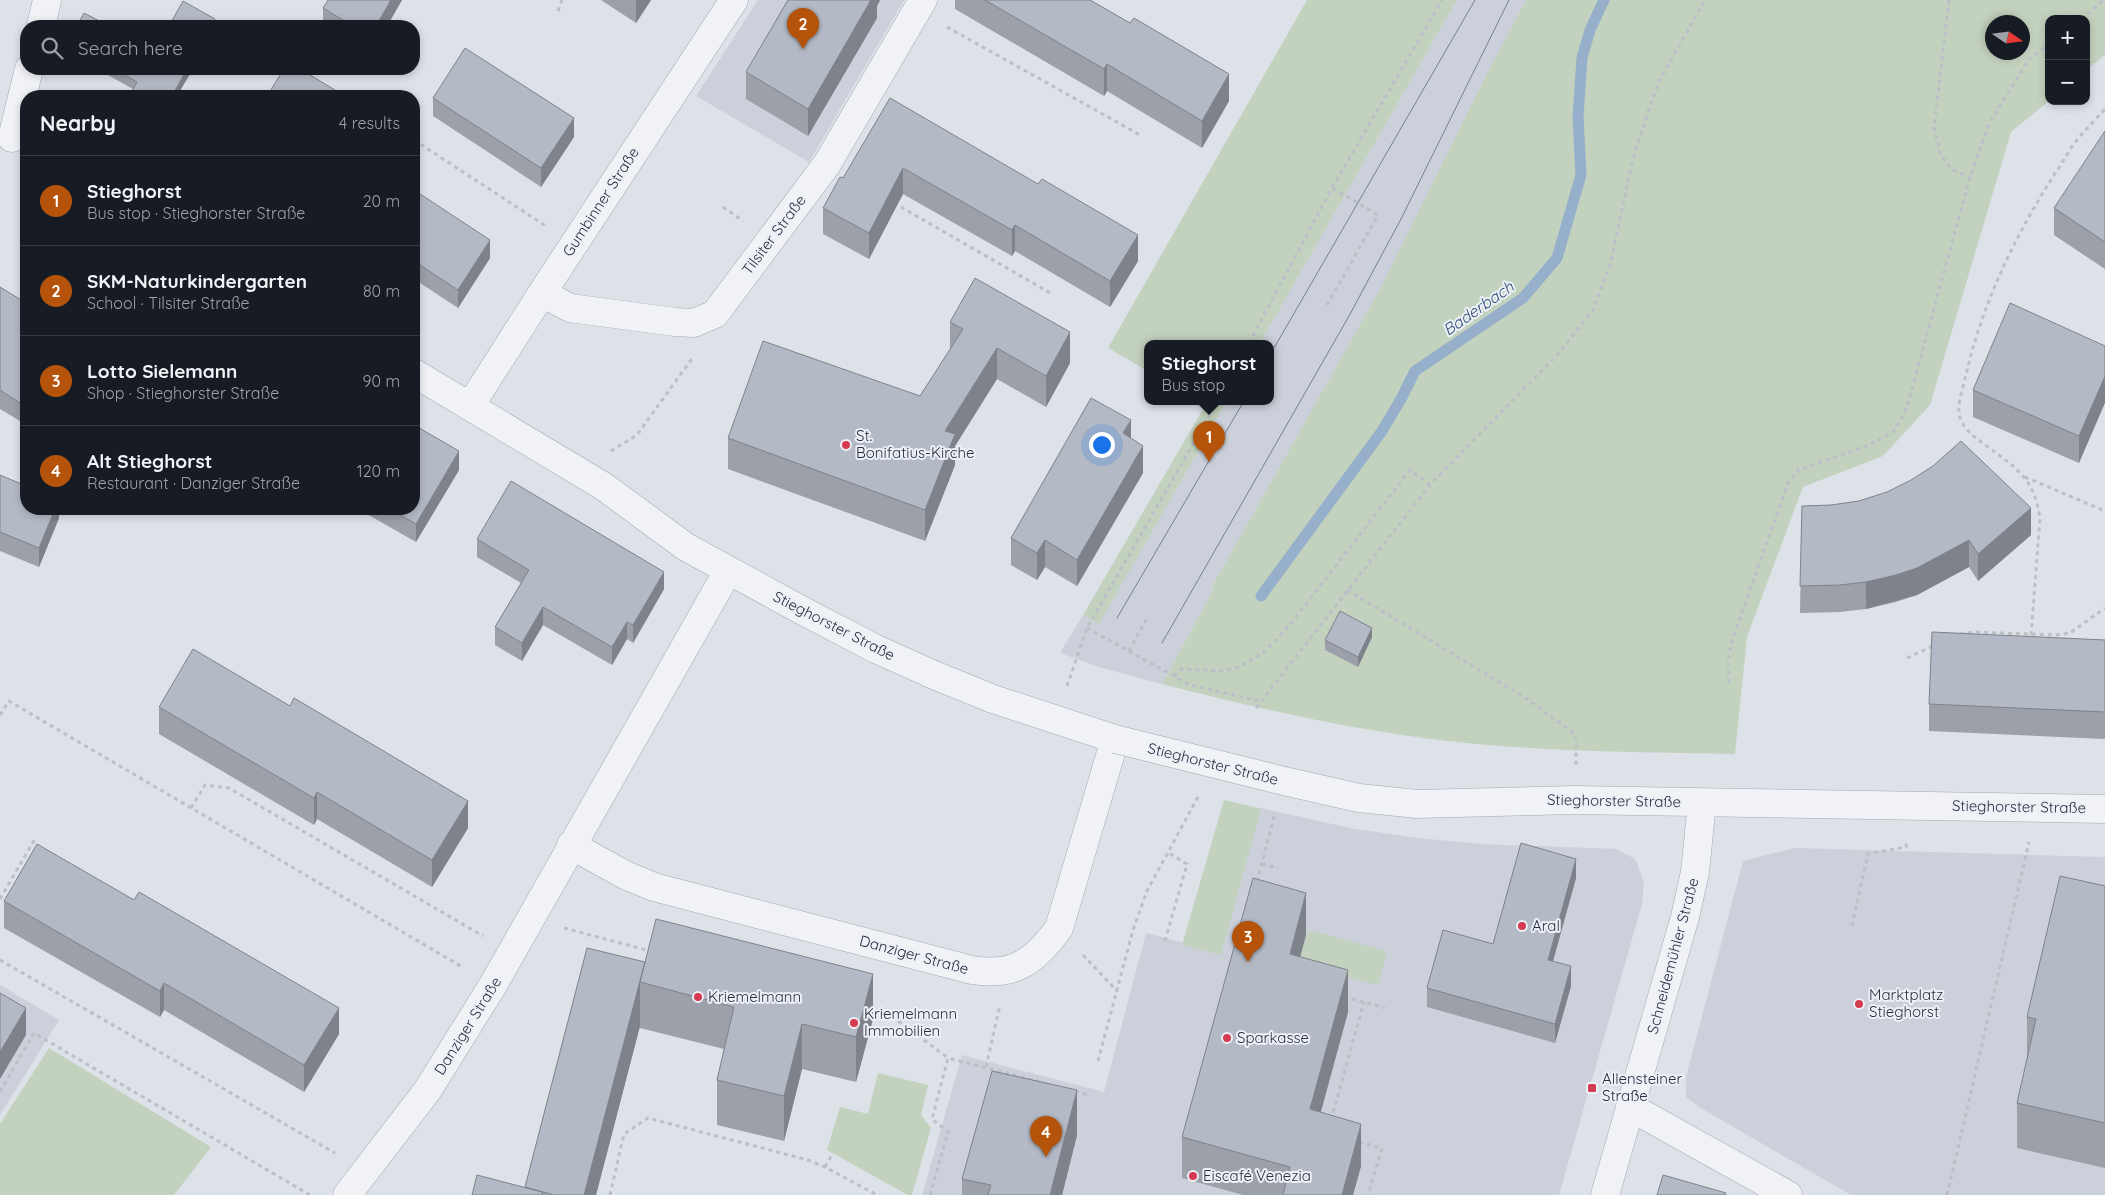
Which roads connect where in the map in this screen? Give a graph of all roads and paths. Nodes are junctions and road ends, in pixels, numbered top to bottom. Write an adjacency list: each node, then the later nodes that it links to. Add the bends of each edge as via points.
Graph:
1 (47, 0): 11 (street)
2 (562, 0): 9 (path)
3 (734, 0): 23 (street, Gumbinner Straße)
4 (1442, 0): 21 (path)
5 (1706, 0): 34 (path, via 1659,81 1632,163 1610,265 1593,310 1557,355)
6 (1949, 0): 20 (path, via 1934,128 1941,156 1953,170)
7 (2104, 0): 10 (path)
8 (920, 5): 17 (path); 27 (street, Tilsiter Straße, via 827,164)
9 (558, 11)
10 (2086, 15)
11 (42, 20)
12 (2045, 47): 20 (path, via 2030,60 1989,124)
13 (29, 75): 14 (street)
14 (25, 90)
15 (2105, 109): 33 (path, via 2076,141 2016,240 1992,293 1960,400 1960,417 1967,432)
16 (20, 110): 18 (street)
17 (1140, 135)
18 (13, 139)
19 (420, 144): 23 (path)
20 (1970, 177): 47 (path, via 1903,416 1893,432 1870,445 1798,470 1788,483 1732,640 1728,660)
21 (1332, 188): 26 (path, via 1378,214); 28 (path)
22 (887, 199): 25 (path)
23 (574, 244): 24 (street, Gumbinner Straße)
24 (542, 293): 27 (street, via 570,308 675,322 694,322); 31 (street, Gumbinner Straße)
25 (1052, 294)
26 (1327, 305)
27 (715, 314): 32 (path, via 714,329 636,435)
28 (1251, 340)
29 (420, 377): 31 (street, Stieghorster Straße)
30 (1216, 405): 40 (path)
31 (470, 406): 32 (street, Stieghorster Straße)
32 (579, 472): 36 (street, Stieghorster Straße, via 666,533)
33 (2023, 476): 35 (path); 41 (path, via 2038,501 2040,519)
34 (1430, 485): 37 (path); 46 (path, via 1410,470 1289,626 1262,654 1224,671 1182,669)
35 (2105, 511)
36 (728, 571): 51 (street, Stieghorster Straße, via 876,649 993,699); 62 (street, Danziger Straße)
37 (1347, 590): 48 (path); 55 (path, via 1524,697 1571,730 1576,739)
38 (2105, 608): 41 (path, via 2070,633)
39 (1146, 620): 44 (path)
40 (1087, 628): 44 (path); 51 (path)
41 (2031, 634): 42 (path, via 1974,632)
42 (1954, 636)
43 (1940, 643): 45 (path)
44 (1128, 651): 46 (path)
45 (1907, 658)
46 (1174, 676): 48 (path, via 1190,685)
47 (1729, 683)
48 (1260, 701): 49 (path)
49 (1256, 708)
50 (0, 715): 59 (path, via 9,701)
51 (1056, 720): 52 (street, Stieghorster Straße)
52 (1115, 739): 53 (street, Stieghorster Straße, bridge); 70 (street, Danziger Straße)
53 (1284, 782): 55 (street, Stieghorster Straße, via 1359,798 1418,804); 64 (path)
54 (1200, 795): 63 (path)
55 (1575, 800): 56 (street, Stieghorster Straße)
56 (1702, 802): 57 (street, Stieghorster Straße); 89 (street, Schneidemühler Straße, via 1695,872 1687,908)
57 (1909, 805): 58 (street, Stieghorster Straße); 69 (path, via 1906,847 1868,854)
58 (2037, 807): 60 (street, Stieghorster Straße); 103 (path)
59 (191, 808): 72 (path, via 205,785 229,788); 76 (path)
60 (2105, 809)
61 (36, 836): 67 (path)
62 (571, 845): 68 (street, Danziger Straße); 75 (street, Danziger Straße, via 625,876 654,887 972,970 989,973)
63 (1167, 852): 71 (path, via 1187,864); 77 (path, via 1147,891)
64 (1262, 864): 65 (path); 66 (path)
65 (1278, 868)
66 (1254, 892)
67 (0, 899)
68 (531, 919): 72 (street, Danziger Straße); 73 (path)
69 (1852, 926)
70 (1059, 928): 75 (street, Danziger Straße, via 1044,949); 77 (path)
71 (1165, 941)
72 (512, 952): 76 (street, Danziger Straße)
73 (654, 952)
74 (0, 960): 94 (path)
75 (1008, 971): 84 (path)
76 (493, 985): 94 (street, Danziger Straße, via 427,1091)
77 (1117, 991): 83 (path)
78 (1338, 995): 79 (path)
79 (1364, 1002): 81 (path); 90 (path)
80 (861, 1007): 82 (path, via 890,1014)
81 (1385, 1008)
82 (948, 1058): 84 (path); 99 (path, via 932,1119 948,1132)
83 (1098, 1061)
84 (986, 1067): 85 (path)
85 (1052, 1085)
86 (1070, 1090): 88 (path)
87 (0, 1092): 95 (path, via 34,1033)
88 (1089, 1095)
89 (1630, 1107): 101 (street, Schneidemühler Straße); 102 (street)
90 (1330, 1124)
91 (1354, 1140): 100 (path, via 1382,1148)
92 (833, 1153): 93 (path)
93 (826, 1166): 97 (path, via 648,1118 624,1134); 98 (path)
94 (366, 1171): 96 (street, Danziger Straße)
95 (310, 1195)
96 (347, 1195)
97 (610, 1195)
98 (877, 1195)
99 (930, 1195)
100 (1368, 1195)
101 (1605, 1195)
102 (1788, 1195)
103 (1947, 1195)

